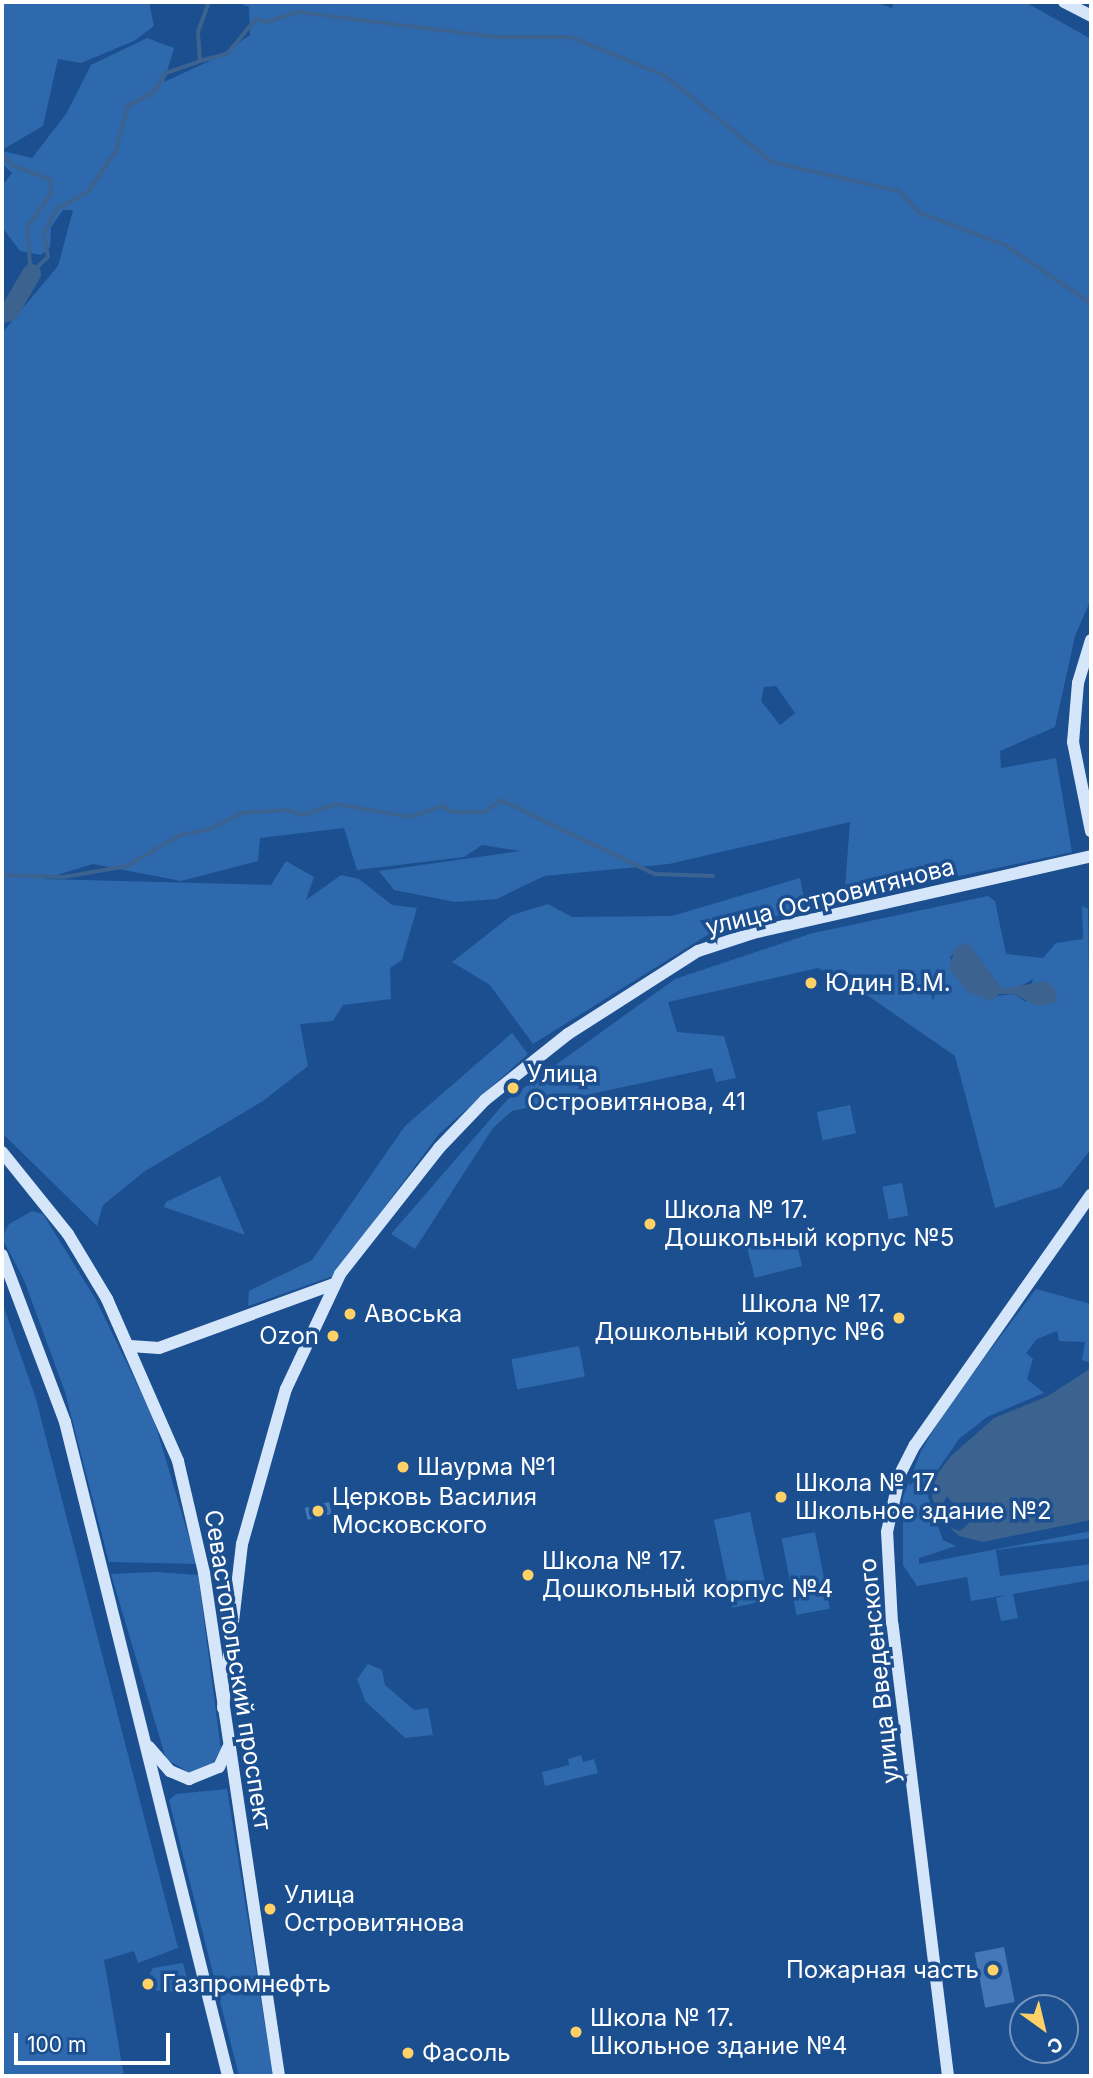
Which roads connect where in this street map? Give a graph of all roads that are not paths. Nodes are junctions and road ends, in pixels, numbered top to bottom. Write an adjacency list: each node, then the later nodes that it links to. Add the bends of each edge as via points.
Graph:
1 (1064, 2): 2 (main road)
2 (1091, 16)
3 (1091, 640): 4 (main road, via 1077,683 1073,742)
4 (1091, 831)
5 (1091, 856): 9 (main road, улица Островитянова, via 753,933 698,951 634,988 506,1080 439,1148)
6 (2, 1152): 10 (main road, Севастопольский проспект, via 68,1234)
7 (1091, 1195): 16 (main road, улица Введенского, via 915,1445 900,1474 887,1532 892,1623)
8 (2, 1255): 12 (main road, via 65,1422)
9 (334, 1284): 10 (main road, via 159,1348); 11 (main road, улица Островитянова, via 286,1389 242,1544)
10 (130, 1346): 11 (main road, Севастопольский проспект, via 160,1410 192,1510)
11 (223, 1708): 13 (main road, Севастопольский проспект)
12 (145, 1741): 13 (main road, via 164,1767 189,1779 219,1767); 14 (main road)
13 (229, 1742): 15 (main road, Севастопольский проспект)
14 (228, 2076)
15 (279, 2076)
16 (948, 2076)

